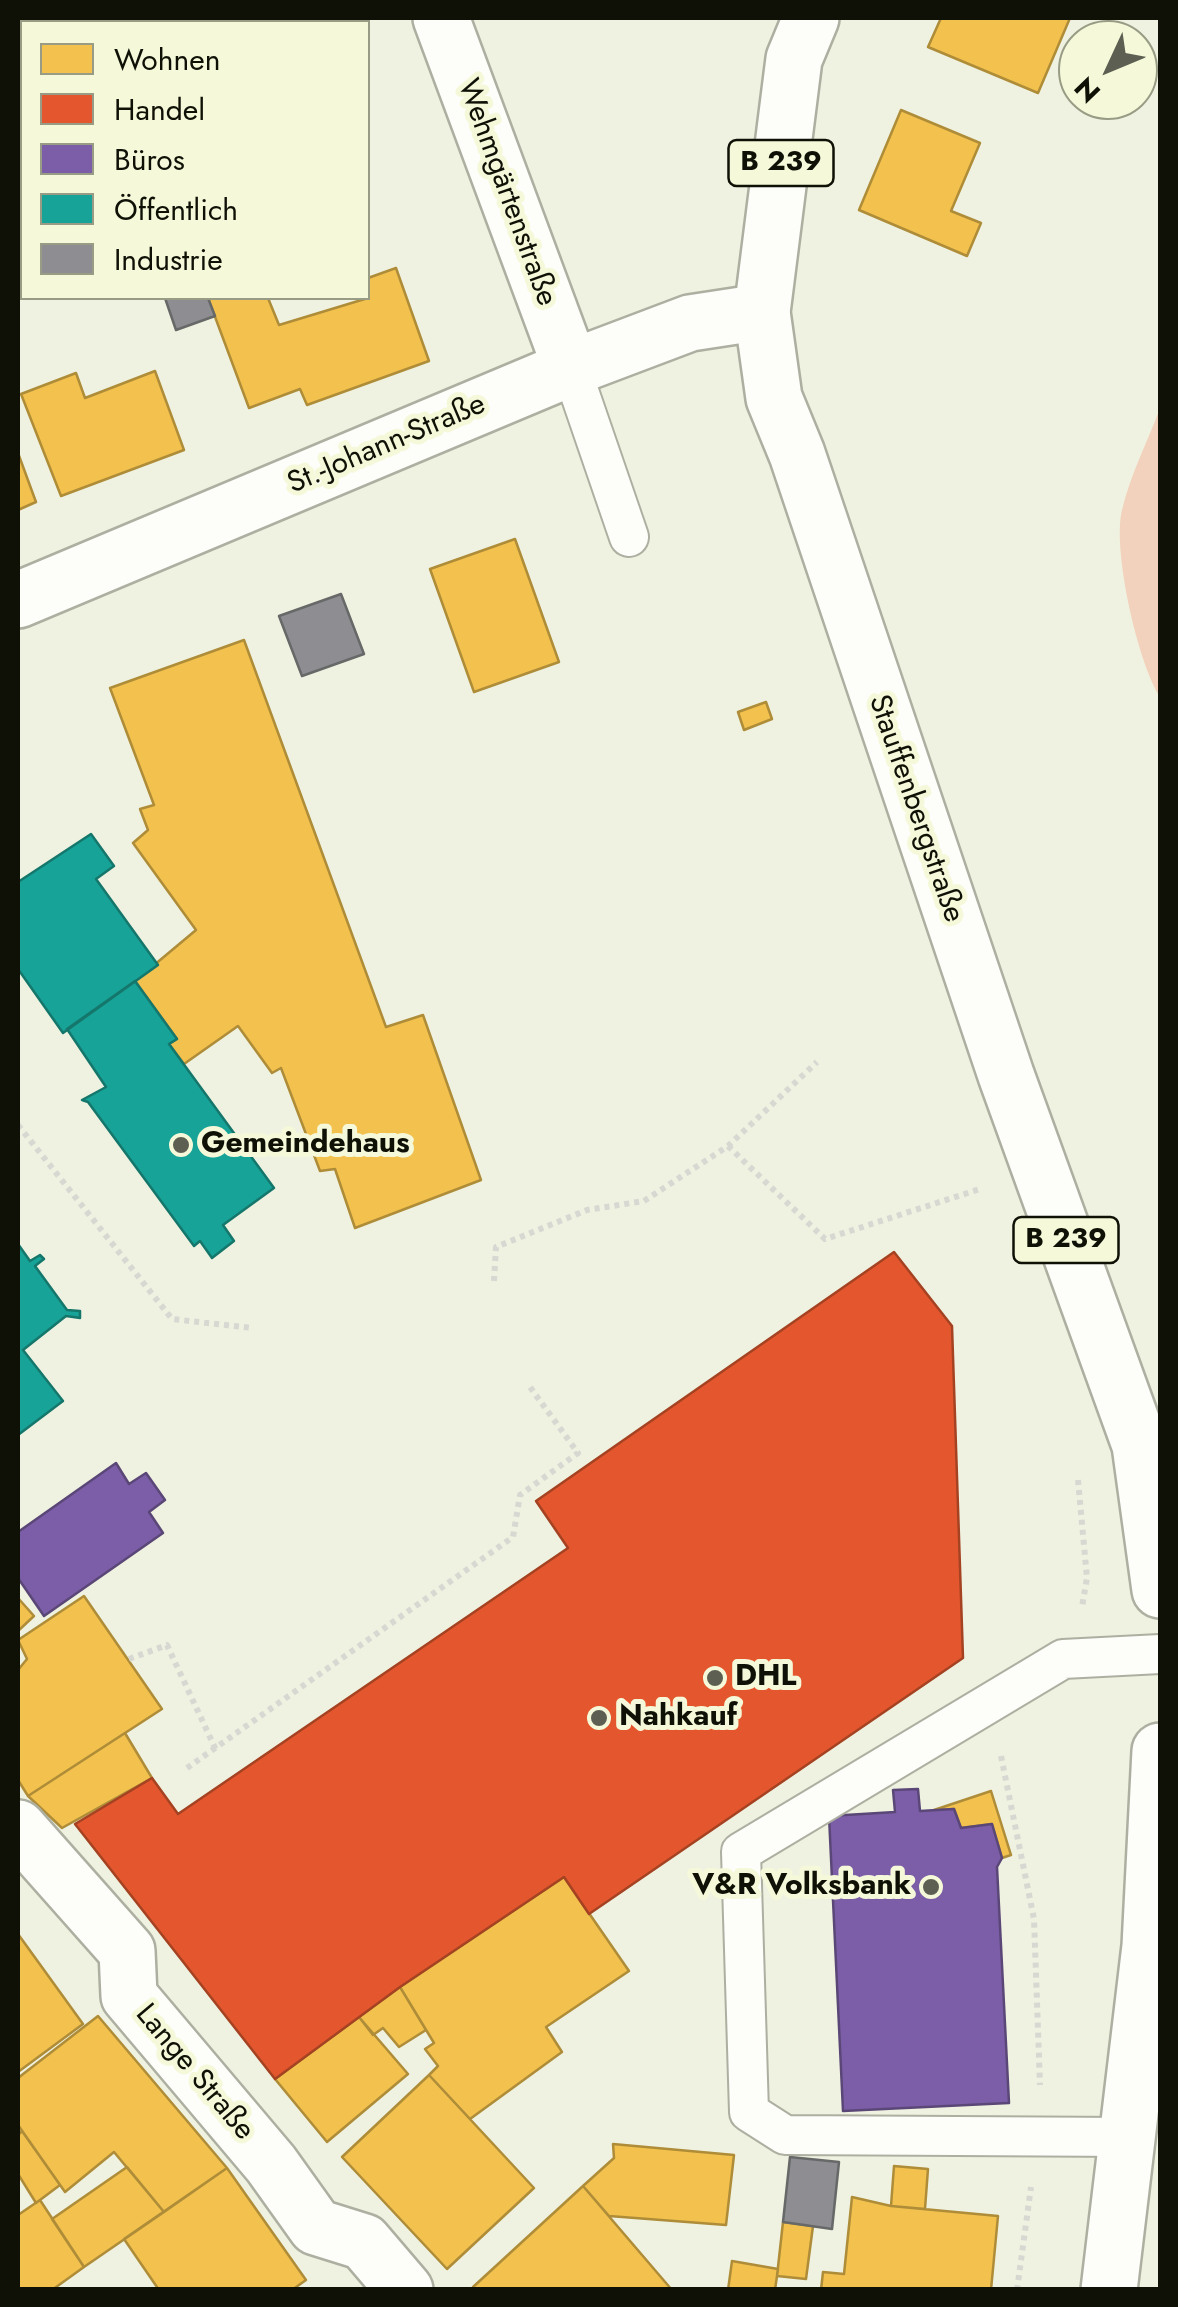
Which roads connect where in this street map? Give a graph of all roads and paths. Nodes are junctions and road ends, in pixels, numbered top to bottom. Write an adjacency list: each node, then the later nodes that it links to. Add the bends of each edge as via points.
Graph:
1 (441, 18): 4 (main road, Wehmgärtenstraße)
2 (811, 18): 3 (main road, Stauffenbergstraße / B 239, via 794,59)
3 (762, 312): 4 (main road, St.-Johann-Straße, via 690,323); 14 (main road, Stauffenbergstraße / B 239, via 774,398 1140,1445)
4 (570, 368): 5 (lane); 6 (main road, St.-Johann-Straße)
5 (628, 538)
6 (18, 600)
7 (818, 1062): 9 (path)
8 (18, 1125): 12 (path, via 172,1319)
9 (728, 1146): 10 (path, via 825,1239); 11 (path, via 644,1201 587,1210 496,1248)
10 (980, 1189)
11 (494, 1281)
12 (252, 1328)
13 (530, 1386): 19 (path, via 578,1453 520,1495 513,1536)
14 (1158, 1530): 15 (main road, Stauffenbergstraße / B 239)
15 (1160, 1590)
16 (1160, 1654): 23 (lane, via 1063,1659 741,1852 750,2112 785,2135)
17 (129, 1659): 19 (path, via 167,1644)
18 (997, 1737): 23 (path, via 1034,1918)
19 (216, 1750): 21 (path)
20 (1160, 1751): 24 (main road, via 1150,1946)
21 (187, 1768)
22 (18, 1828): 25 (main road, Lange Straße, via 61,1887 128,1951 129,1996 227,2098 316,2227 364,2242)
23 (1036, 2135): 24 (lane); 26 (path)
24 (1127, 2138): 27 (main road)
25 (405, 2290)
26 (1017, 2290)
27 (1109, 2290)

